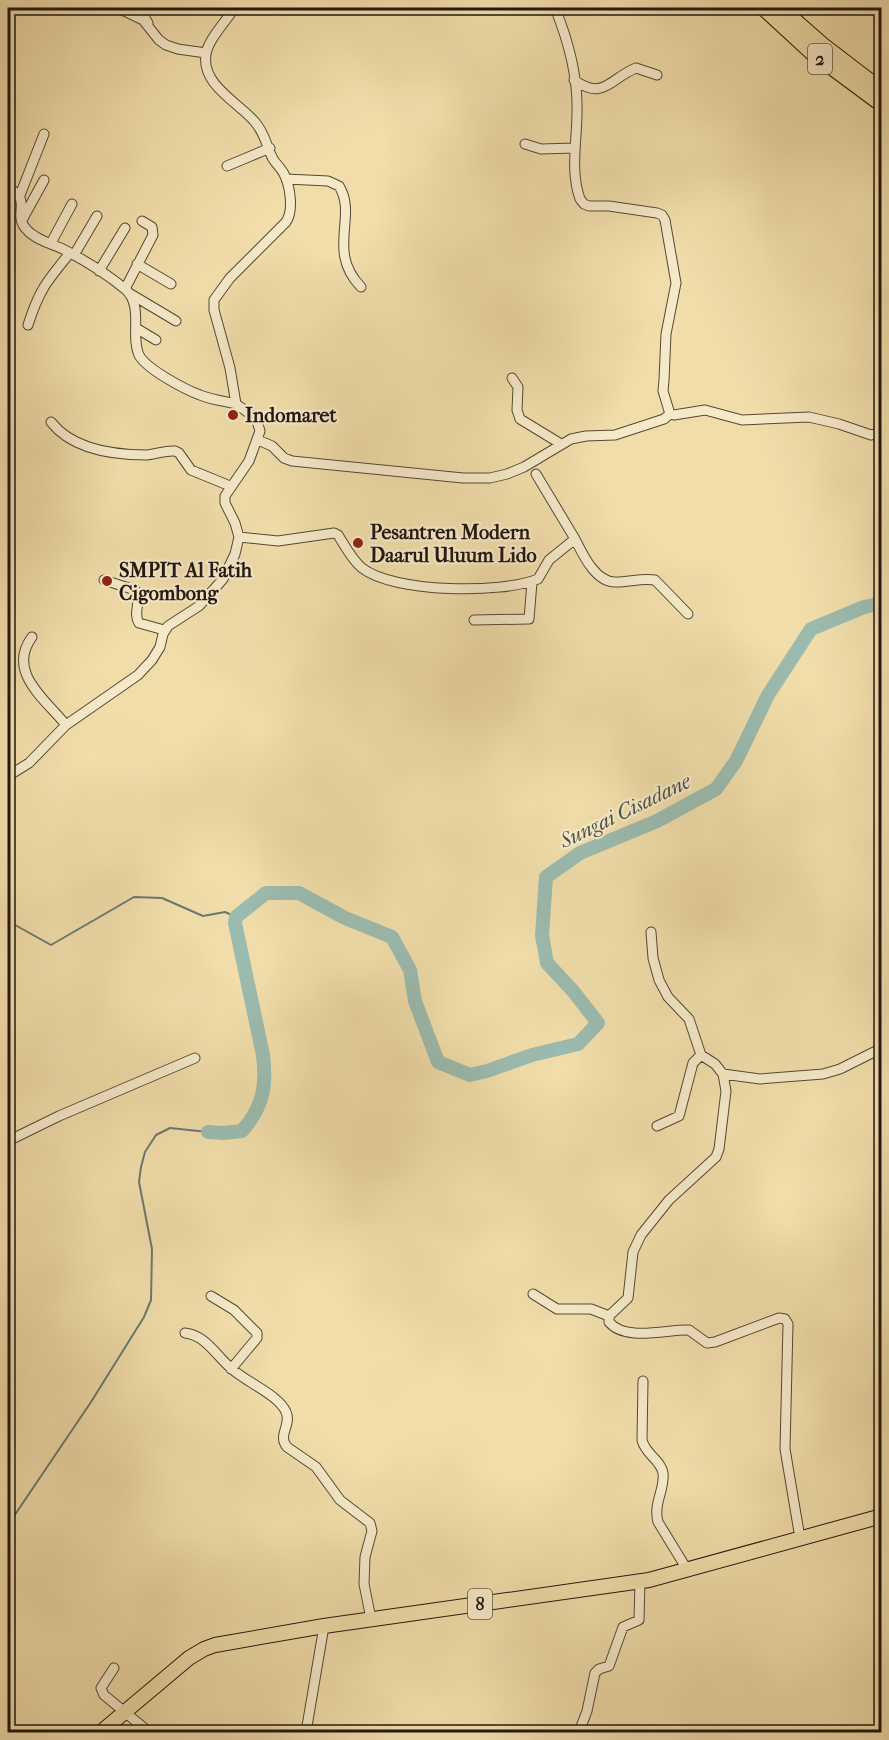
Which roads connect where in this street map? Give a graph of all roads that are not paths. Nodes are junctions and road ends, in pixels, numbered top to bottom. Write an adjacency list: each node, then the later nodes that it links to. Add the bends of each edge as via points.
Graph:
1 (118, 8): 7 (street)
2 (139, 8): 7 (street)
3 (234, 8): 8 (street)
4 (555, 8): 10 (street)
5 (763, 8): 12 (highway, 2, via 812,52)
6 (781, 8): 11 (highway, 2)
7 (148, 25): 8 (street, via 165,45)
8 (206, 53): 15 (street, via 211,80 255,122)
9 (657, 75): 10 (street, via 636,68 605,88 596,89)
10 (574, 80): 16 (street, via 578,111)
11 (882, 90)
12 (882, 105)
13 (44, 134): 21 (street)
14 (525, 144): 16 (street, via 542,149)
15 (270, 148): 17 (street); 18 (street)
16 (574, 148): 40 (street, via 578,192 584,204 657,213 665,220 676,283 666,334 663,387)
17 (227, 166)
18 (286, 179): 32 (street, via 328,181 339,186 345,206 346,262); 39 (street, via 291,208 288,219 230,278 214,300)
19 (44, 180): 24 (street)
20 (8, 188): 21 (street)
21 (20, 195): 24 (street)
22 (72, 204): 27 (street)
23 (97, 216): 28 (street)
24 (22, 220): 27 (street, via 30,233)
25 (142, 221): 29 (street, via 152,227 153,233)
26 (125, 228): 30 (street)
27 (51, 243): 28 (street)
28 (72, 254): 30 (street); 35 (street, via 41,289)
29 (137, 264): 31 (street); 33 (street)
30 (99, 271): 33 (street)
31 (171, 284)
32 (361, 287)
33 (127, 291): 34 (street); 36 (street, via 134,302)
34 (176, 321)
35 (28, 325)
36 (136, 328): 37 (street); 39 (street, via 139,355 147,364 197,394)
37 (156, 340)
38 (512, 378): 44 (street, via 518,387 520,419)
39 (236, 404): 43 (street, via 256,418)
40 (669, 414): 42 (street, via 705,410 751,421 809,417 871,435); 44 (street, via 620,434 581,436)
41 (51, 422): 46 (street, via 59,433 87,447 134,454 176,451 191,470)
42 (882, 426)
43 (258, 440): 44 (street, via 292,462 484,479 518,470); 46 (street, via 245,468)
44 (561, 444)
45 (536, 474): 48 (street)
46 (230, 486): 47 (street, via 225,503)
47 (239, 537): 50 (street, via 278,542 334,533 361,567 391,581 464,590); 53 (street, via 233,559 219,584 193,612 172,621)
48 (575, 539): 50 (street, via 553,556 541,577); 51 (street, via 600,577 613,582 655,580)
49 (104, 580): 53 (street, via 135,590 139,597 135,614 139,623)
50 (532, 582): 52 (street, via 530,619)
51 (688, 614)
52 (474, 620)
53 (165, 630): 55 (street, via 158,651 138,675)
54 (32, 637): 55 (street, via 26,645 26,675 32,688)
55 (66, 725): 56 (street, via 29,763)
56 (8, 776)
57 (651, 932): 59 (street, via 659,980 668,997 689,1019)
58 (882, 1048): 61 (street, via 823,1074 760,1079)
59 (700, 1055): 61 (street); 62 (street, via 693,1063 679,1116)
60 (195, 1058): 63 (street)
61 (723, 1074): 66 (street, via 726,1090 716,1157 669,1200 641,1235 633,1252 628,1298)
62 (657, 1126)
63 (8, 1141)
64 (533, 1293): 66 (street, via 557,1309 591,1309)
65 (211, 1296): 68 (street, via 234,1310 257,1333)
66 (609, 1316): 71 (street, via 610,1325 622,1329 654,1334 689,1330 707,1343 785,1318 785,1449)
67 (185, 1333): 68 (street, via 198,1336)
68 (231, 1369): 74 (street, via 285,1409 288,1419 284,1443 316,1467 340,1500 370,1523 364,1578)
69 (643, 1381): 72 (street, via 643,1446 663,1472 656,1514)
70 (882, 1516): 71 (highway, 8)
71 (800, 1538): 72 (highway, 8)
72 (688, 1570): 73 (highway, 8)
73 (640, 1581): 74 (highway, 8); 81 (street, via 639,1620 622,1627 609,1666 595,1673)
74 (372, 1619): 75 (highway, 8)
75 (324, 1626): 77 (highway, 8, via 204,1649); 80 (street)
76 (114, 1668): 77 (street, via 102,1690)
77 (125, 1712): 78 (highway, 8); 79 (street)
78 (101, 1732)
79 (149, 1732)
80 (306, 1732)
81 (579, 1732)

